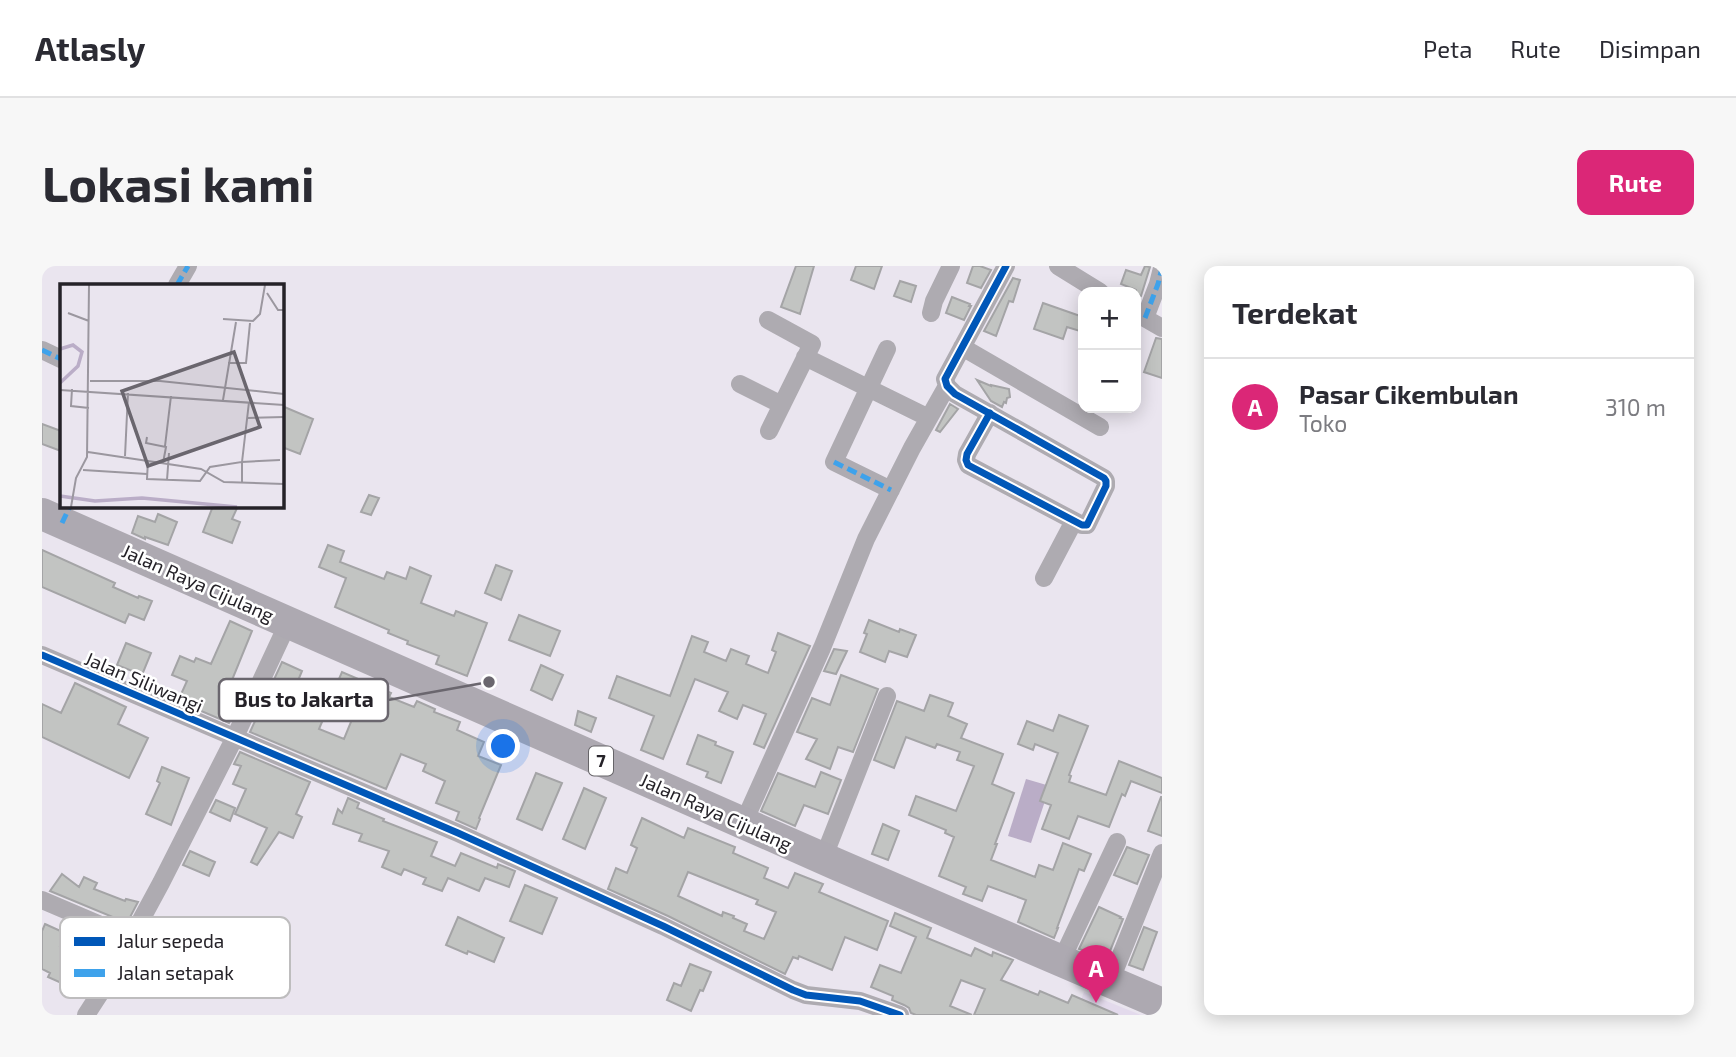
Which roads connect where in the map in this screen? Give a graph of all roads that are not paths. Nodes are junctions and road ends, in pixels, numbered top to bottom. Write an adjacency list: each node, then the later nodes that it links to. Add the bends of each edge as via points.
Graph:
1 (188, 266): 6 (street)
2 (951, 266): 8 (street)
3 (1006, 266): 13 (street)
4 (1058, 266): 7 (street)
5 (1162, 268): 9 (street)
6 (178, 284)
7 (1092, 287)
8 (931, 313)
9 (1141, 314)
10 (1141, 317): 12 (street)
11 (768, 320): 16 (street, via 811,344)
12 (1162, 328)
13 (962, 347): 20 (street, via 945,379); 24 (street)
14 (887, 349): 19 (street)
15 (42, 350): 17 (street)
16 (805, 357): 19 (street); 21 (street)
17 (60, 359)
18 (740, 384): 21 (street)
19 (869, 388): 23 (street); 26 (street, via 834,462)
20 (949, 388): 22 (street); 23 (street)
21 (782, 405): 25 (street)
22 (990, 413): 28 (street, via 967,454 968,465); 28 (street, via 1104,478 1106,486 1087,525)
23 (932, 419): 26 (street)
24 (1100, 427)
25 (769, 431)
26 (891, 490): 34 (street)
27 (58, 514): 30 (highway, Jalan Raya Cijulang / 7)
28 (1074, 521): 29 (street)
29 (1044, 578)
30 (288, 623): 33 (street); 34 (highway, Jalan Raya Cijulang / 7)
31 (42, 655): 33 (street, Jalan Siliwangi)
32 (887, 696): 37 (street)
33 (234, 739): 40 (street); 46 (street, Jalan Siliwangi, via 458,833 793,990 860,1001)
34 (743, 824): 37 (highway, Jalan Raya Cijulang / 7)
35 (1117, 842): 41 (street)
36 (1162, 853): 42 (street)
37 (823, 859): 41 (highway, Jalan Raya Cijulang / 7)
38 (42, 900): 39 (street)
39 (82, 917)
40 (142, 917)
41 (1061, 961): 42 (highway, Jalan Raya Cijulang / 7)
42 (1110, 982): 44 (highway, Jalan Raya Cijulang / 7)
43 (97, 998): 45 (street)
44 (1162, 1004)
45 (86, 1015)
46 (900, 1015)

